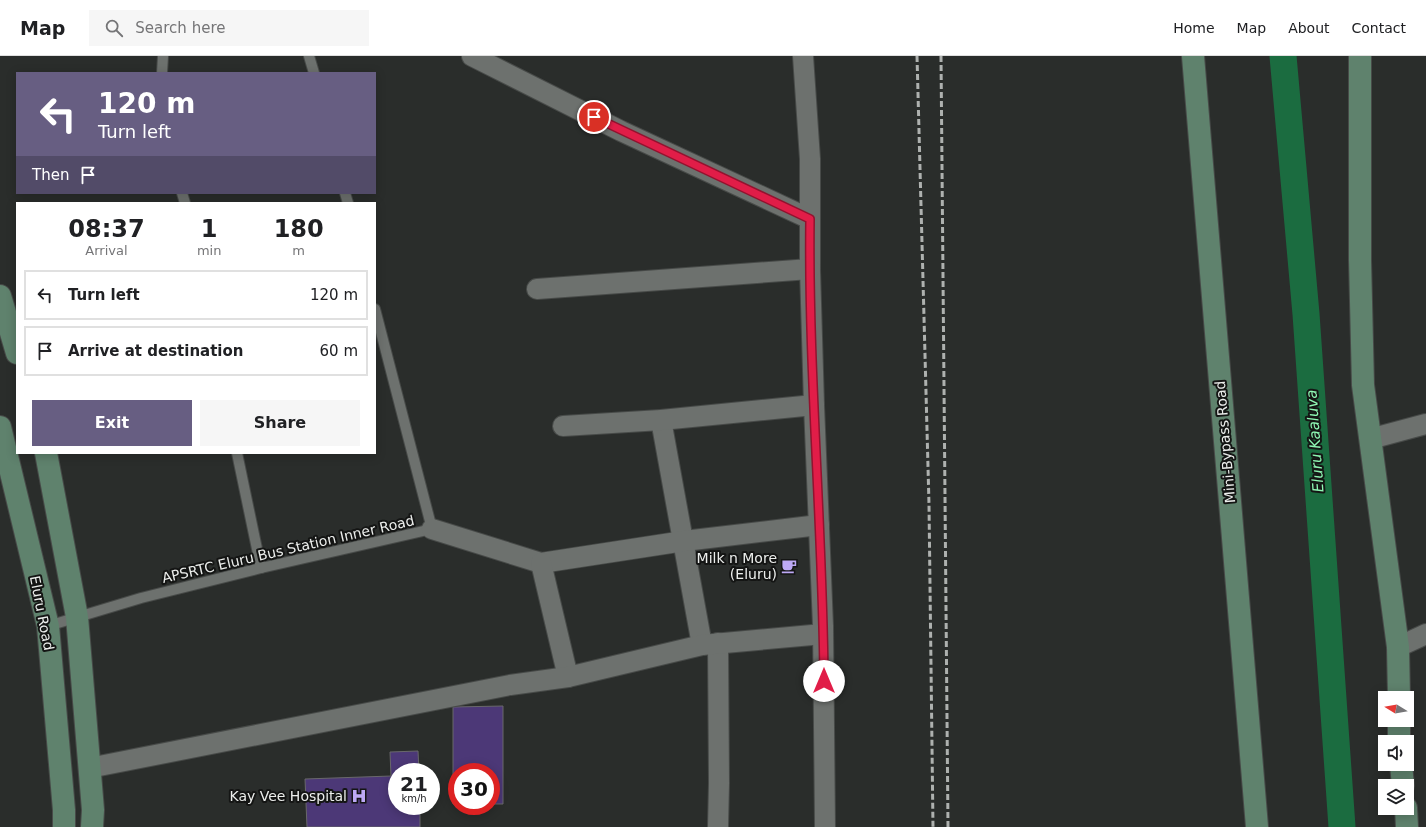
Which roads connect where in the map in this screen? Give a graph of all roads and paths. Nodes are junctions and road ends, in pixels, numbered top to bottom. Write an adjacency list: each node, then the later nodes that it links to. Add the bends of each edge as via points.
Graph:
1 (163, 56): 7 (lane)
2 (309, 56): 8 (lane)
3 (472, 56): 9 (street, via 621,131)
4 (803, 56): 9 (street, via 810,159)
5 (1193, 56): 42 (main road, Mini-Bypass Road)
6 (1360, 56): 20 (main road, via 1363,385)
7 (162, 72)
8 (314, 72)
9 (810, 219): 10 (street)
10 (810, 269): 11 (street); 15 (street)
11 (537, 289)
12 (0, 296): 14 (main road)
13 (376, 313): 24 (lane, APSRTC Eluru Bus Station Inner Road)
14 (16, 350)
15 (814, 405): 16 (street); 23 (street)
16 (661, 420): 18 (street); 25 (street)
17 (1426, 424): 20 (street)
18 (563, 426)
19 (0, 427): 29 (main road, Eluru Road)
20 (1370, 440): 33 (main road)
21 (46, 454): 28 (main road)
22 (237, 454): 27 (lane)
23 (819, 525): 25 (street); 30 (street)
24 (432, 529): 26 (street); 27 (lane, APSRTC Eluru Bus Station Inner Road)
25 (684, 541): 26 (street); 32 (street)
26 (540, 563): 34 (street)
27 (261, 568): 28 (lane, APSRTC Eluru Bus Station Inner Road, via 141,598)
28 (77, 618): 29 (lane, APSRTC Eluru Bus Station Inner Road); 36 (main road)
29 (48, 626): 38 (main road, Eluru Road)
30 (823, 634): 32 (street); 41 (street)
31 (1426, 634): 33 (street)
32 (710, 644): 34 (street); 40 (street, via 719,783)
33 (1398, 647): 35 (main road)
34 (568, 677): 36 (street, via 510,685)
35 (1399, 691)
36 (90, 768): 39 (main road)
37 (1406, 815): 43 (main road)
38 (64, 827)
39 (92, 827)
40 (718, 827)
41 (825, 827)
42 (1257, 827)
43 (1406, 827)

